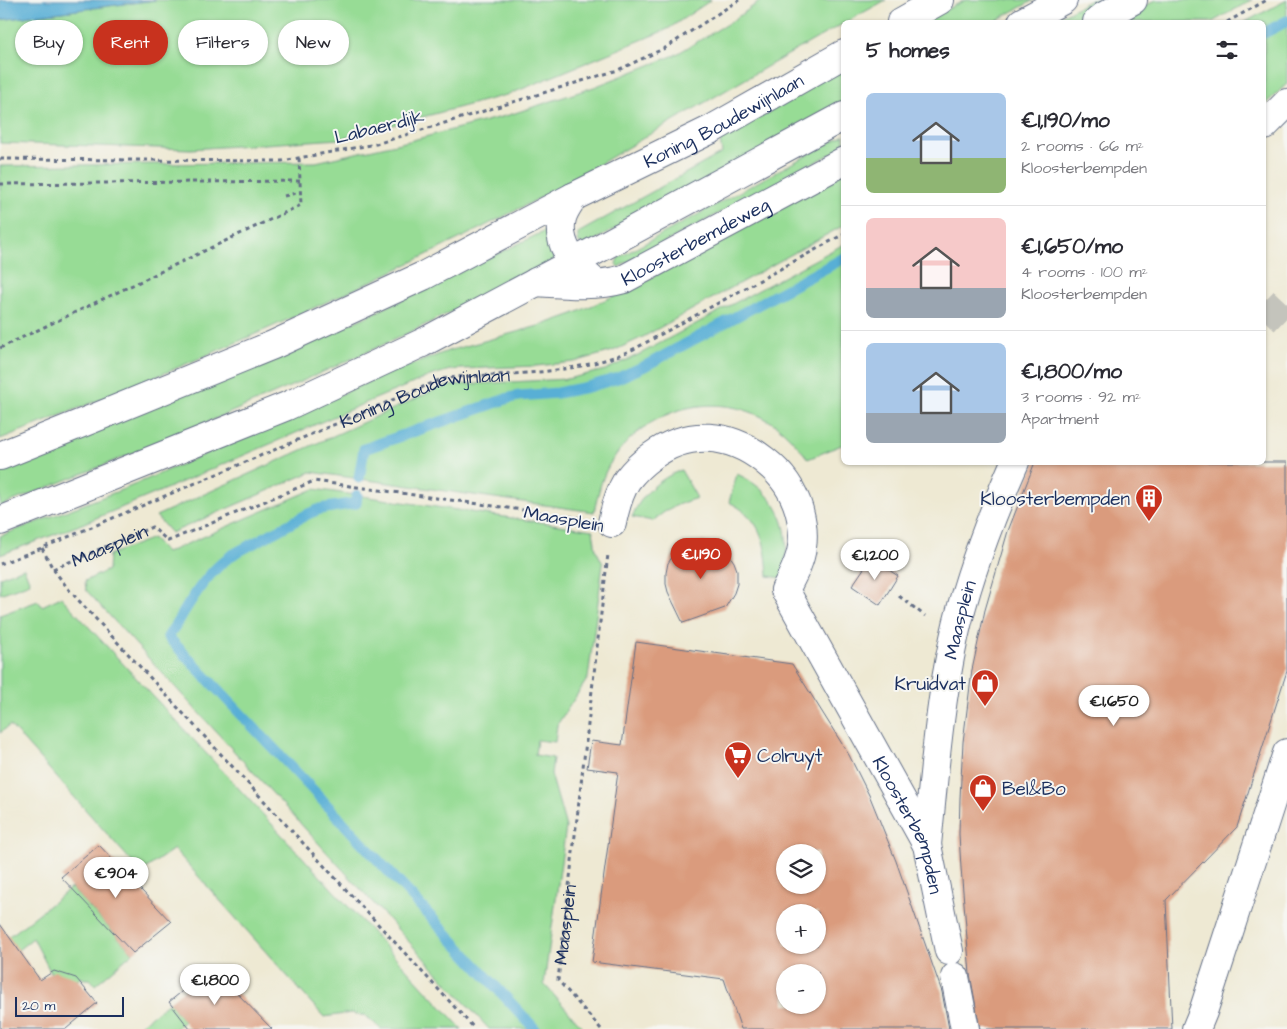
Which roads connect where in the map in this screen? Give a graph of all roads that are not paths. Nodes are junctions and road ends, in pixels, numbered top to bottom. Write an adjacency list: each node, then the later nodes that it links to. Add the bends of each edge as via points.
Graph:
1 (940, 0): 4 (street)
2 (1063, 0): 5 (street)
3 (1133, 0): 6 (street)
4 (904, 20)
5 (1026, 20)
6 (1100, 20)
7 (841, 56): 12 (street, Koning Boudewijnlaan, via 712,129)
8 (1287, 103): 10 (street)
9 (841, 118): 13 (street, Koning Boudewijnlaan)
10 (1266, 124)
11 (841, 163): 15 (street, Kloosterbemdeweg, via 624,279)
12 (574, 197): 13 (street, via 562,219 561,234 565,249); 16 (street, Koning Boudewijnlaan, via 423,276 282,340)
13 (574, 262): 14 (street, Koning Boudewijnlaan); 15 (street, via 586,275)
14 (536, 282): 15 (street, Kloosterbemdeweg); 18 (street, Koning Boudewijnlaan, via 422,343 287,406)
15 (600, 283)
16 (0, 456)
17 (1014, 465): 21 (street, Maasplein, via 974,567 954,636 938,728)
18 (0, 521)
19 (612, 523): 21 (street, Kloosterbempden, via 621,492 633,472 659,451 682,441 704,437 727,440 750,450 782,476 797,502 803,546 785,590)
20 (1287, 753): 25 (street)
21 (927, 845): 22 (street, Kloosterbempden)
22 (949, 951)
23 (955, 978): 24 (street)
24 (965, 1029)
25 (1196, 1029)

